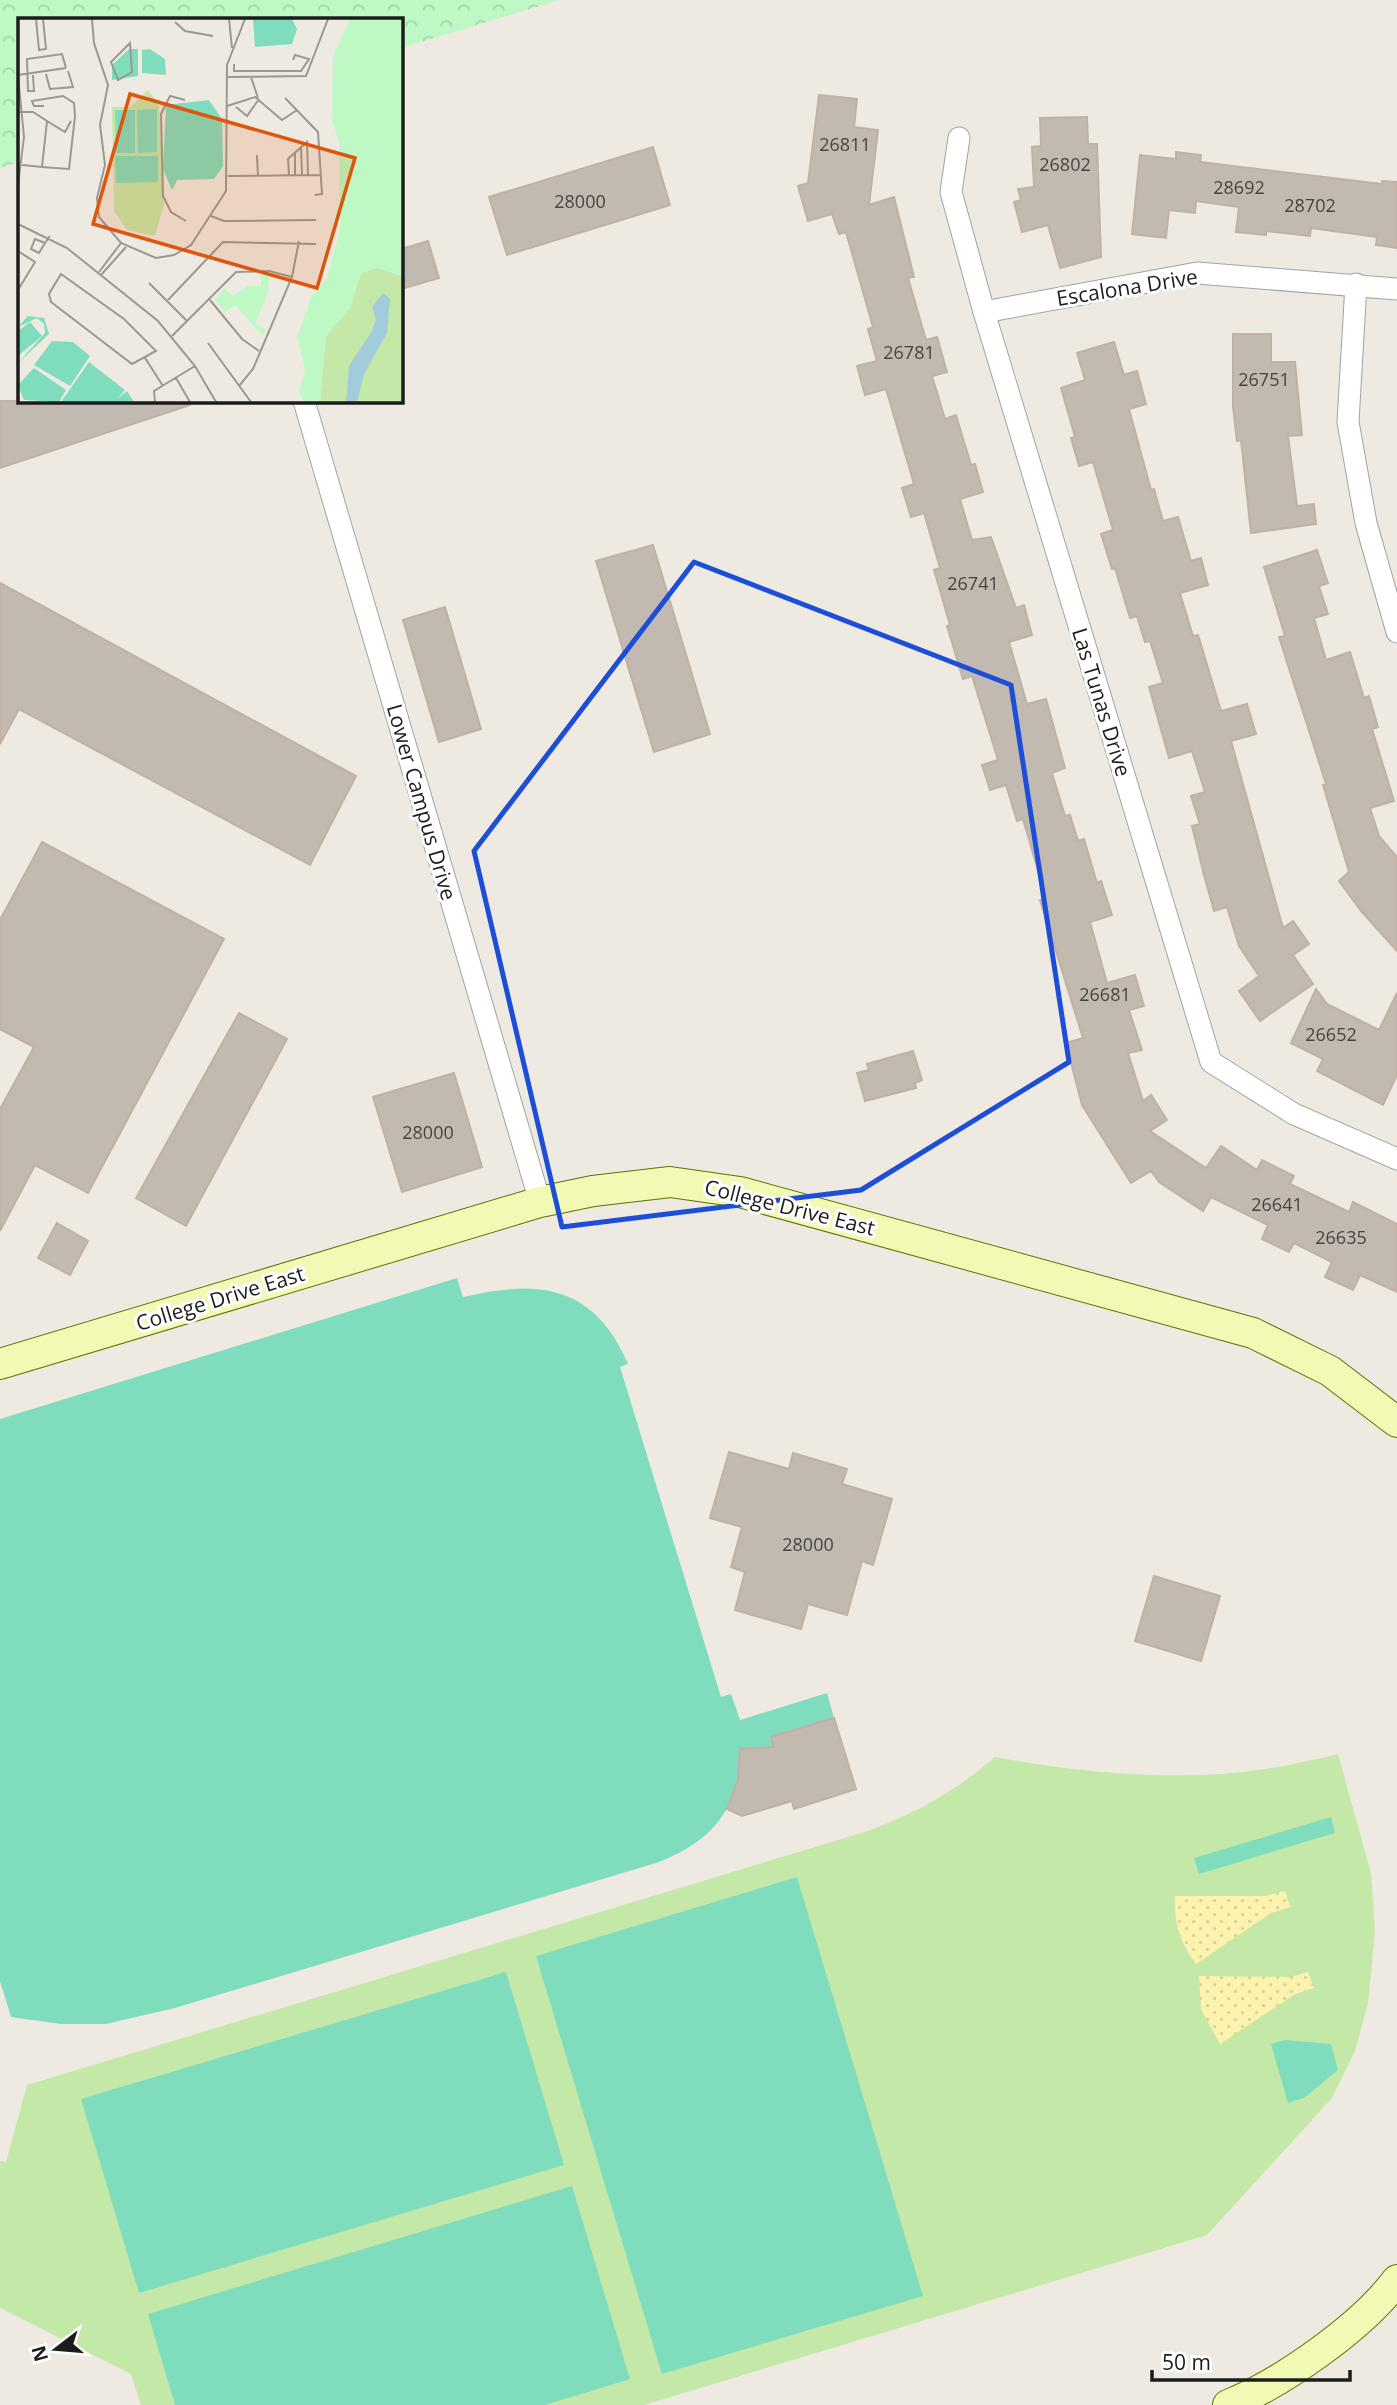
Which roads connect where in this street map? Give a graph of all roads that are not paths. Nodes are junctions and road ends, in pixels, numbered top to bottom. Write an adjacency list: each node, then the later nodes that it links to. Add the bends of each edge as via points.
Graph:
1 (960, 138): 4 (street, Las Tunas Drive, via 951,192)
2 (1356, 284): 3 (street, Escalona Drive); 4 (street, Escalona Drive, via 1197,274); 6 (street, via 1349,422 1366,523)
3 (1397, 289)
4 (984, 312): 7 (street, Las Tunas Drive, via 1211,1062 1294,1114)
5 (304, 402): 8 (street, Lower Campus Drive)
6 (1397, 632)
7 (1397, 1159)
8 (540, 1202): 9 (street, College Drive East); 10 (street, College Drive East, via 670,1182 740,1192 1254,1333 1330,1371)
9 (0, 1364)
10 (1397, 1422)
11 (1397, 2280): 12 (street, via 1356,2323 1307,2361)
12 (1228, 2405)

